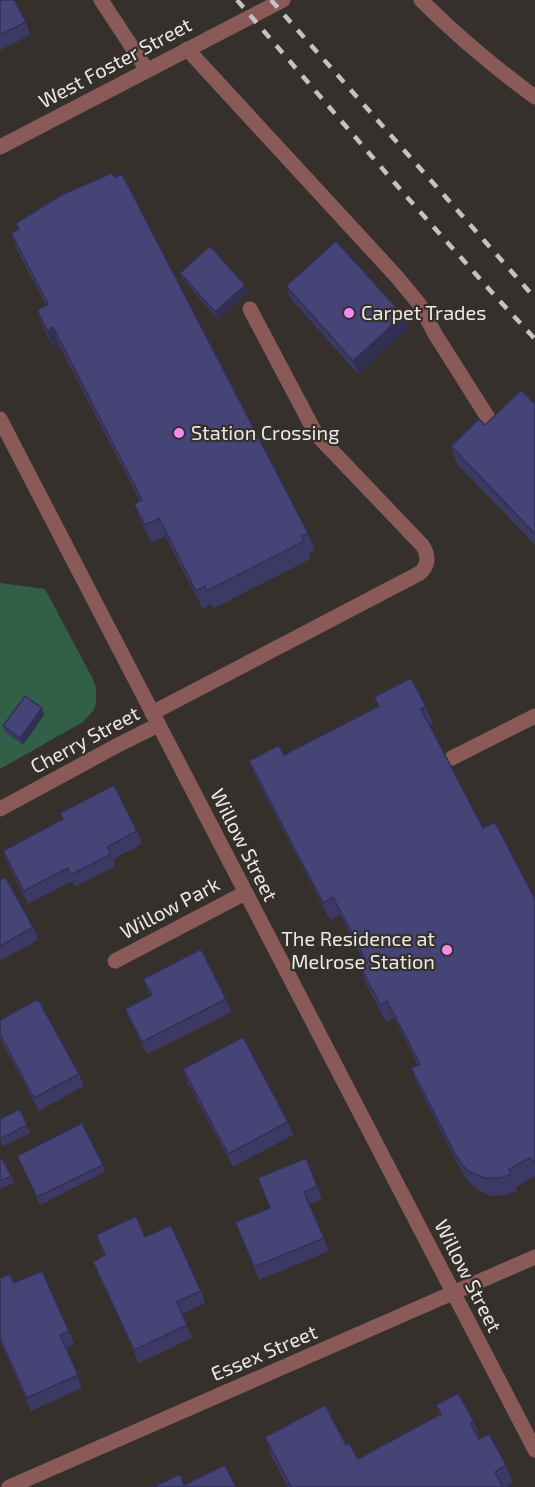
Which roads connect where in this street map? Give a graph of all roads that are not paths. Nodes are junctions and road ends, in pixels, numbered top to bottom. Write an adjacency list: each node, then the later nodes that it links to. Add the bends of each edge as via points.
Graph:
1 (101, 0): 5 (street)
2 (282, 0): 4 (street, West Foster Street)
3 (421, 0): 6 (street, via 496,69)
4 (187, 49): 5 (street, West Foster Street); 10 (street, via 420,305)
5 (147, 70): 7 (street, West Foster Street)
6 (535, 97)
7 (0, 147)
8 (250, 309): 12 (street, Cherry Street, via 313,429 422,545 427,564 420,573)
9 (0, 419): 12 (street, Willow Street)
10 (490, 421)
11 (535, 716): 13 (street)
12 (155, 719): 14 (street, Cherry Street, via 118,745); 15 (street, Willow Street)
13 (453, 758)
14 (0, 809)
15 (245, 893): 16 (street, Willow Park); 18 (street, Willow Street)
16 (115, 961)
17 (535, 1257): 18 (street, Essex Street)
18 (454, 1294): 19 (street, Willow Street); 20 (street, Essex Street)
19 (535, 1450)
20 (9, 1487)

